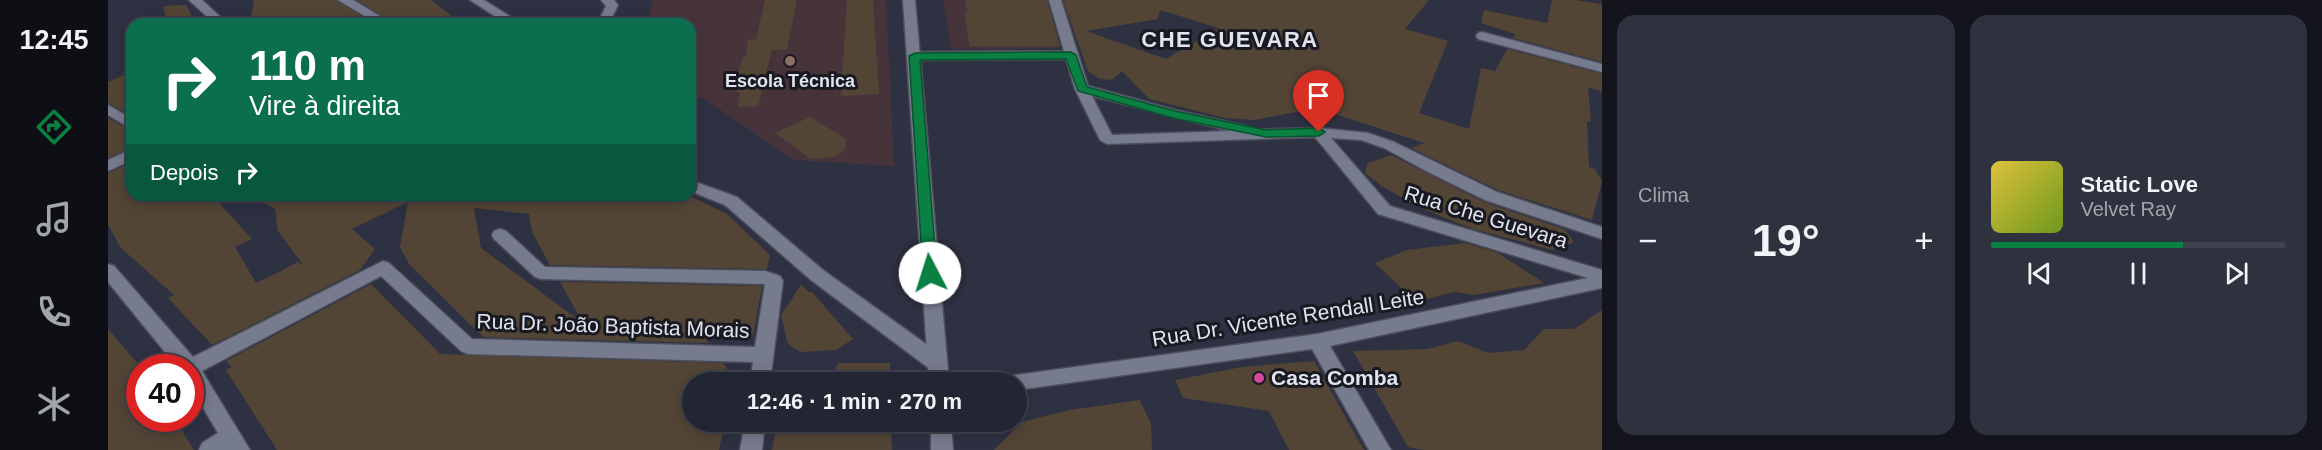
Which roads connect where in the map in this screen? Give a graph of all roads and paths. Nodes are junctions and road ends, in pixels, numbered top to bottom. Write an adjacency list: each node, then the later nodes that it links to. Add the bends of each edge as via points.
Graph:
1 (195, 0): 7 (street)
2 (344, 0): 8 (street)
3 (476, 0): 9 (street)
4 (607, 0): 10 (street, via 612,5)
5 (909, 0): 13 (street)
6 (1055, 0): 12 (street, Rua Che Guevara)
7 (215, 18)
8 (376, 18)
9 (506, 18)
10 (606, 18)
11 (1482, 36): 14 (street)
12 (1071, 55): 13 (street); 15 (street, Rua Che Guevara)
13 (915, 56): 32 (street)
14 (1602, 68)
15 (1082, 89): 19 (street); 19 (street, Rua Che Guevara, via 1107,140)
16 (108, 109): 17 (street)
17 (126, 120)
18 (1319, 132): 19 (street, Rua Che Guevara); 23 (street, Rua Che Guevara, via 1363,136 1389,145 1491,196); 26 (street, Rua Che Guevara, via 1384,210)
19 (1266, 134)
20 (126, 157): 21 (street)
21 (108, 166)
22 (696, 187): 32 (street, via 731,201 817,275)
23 (1602, 233)
24 (500, 235): 30 (street, via 541,273 765,277 774,281)
25 (108, 270): 29 (street)
26 (1602, 276)
27 (1602, 282): 28 (street, Rua Dr. Vicente Rendall Leite)
28 (1317, 341): 35 (street, Rua Dr. Vicente Rendall Leite); 43 (street)
29 (178, 354)
30 (763, 355): 31 (street, Rua Dr. João Baptista Morais, via 468,346 382,267); 33 (street)
31 (204, 361)
32 (938, 363): 34 (street)
33 (761, 372)
34 (938, 372)
35 (1027, 380)
36 (204, 391): 39 (street)
37 (754, 432): 41 (street)
38 (941, 432): 42 (street)
39 (235, 443): 40 (street)
40 (210, 450)
41 (751, 450)
42 (942, 450)
43 (1380, 450)

